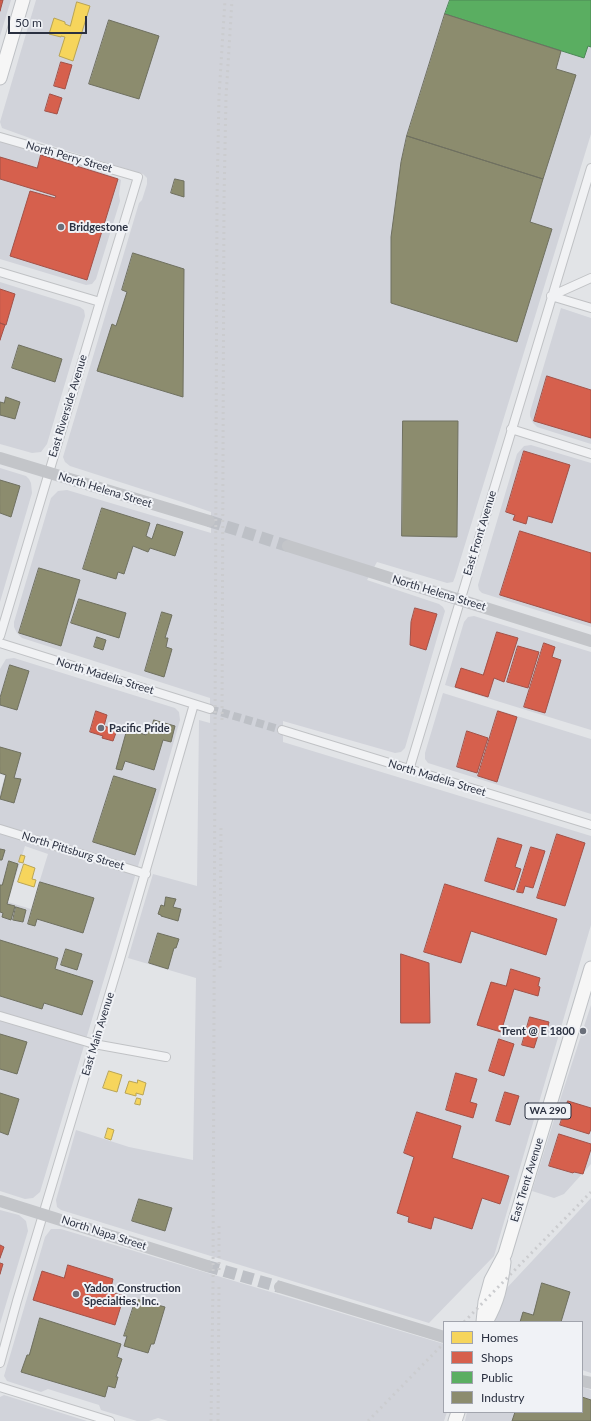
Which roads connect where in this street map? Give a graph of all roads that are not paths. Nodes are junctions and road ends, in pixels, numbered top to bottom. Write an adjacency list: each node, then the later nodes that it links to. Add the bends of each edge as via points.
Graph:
1 (23, 0): 2 (main road)
2 (0, 78)
3 (0, 137): 5 (street, North Perry Street)
4 (591, 168): 8 (street, East Front Avenue)
5 (138, 177): 9 (street, East Riverside Avenue)
6 (0, 272): 9 (street)
7 (591, 278): 8 (street)
8 (552, 296): 10 (street); 11 (street, East Front Avenue)
9 (100, 302): 14 (street, East Riverside Avenue)
10 (591, 308)
11 (511, 429): 12 (street); 17 (street, East Front Avenue)
12 (591, 454)
13 (0, 458): 14 (street, North Helena Street)
14 (49, 473): 15 (street, North Helena Street); 18 (street, East Riverside Avenue)
15 (209, 522)
16 (288, 546): 17 (street, North Helena Street)
17 (460, 600): 19 (street, North Helena Street); 24 (street, East Front Avenue)
18 (0, 636)
19 (591, 641)
20 (0, 643): 21 (street, North Madelia Street)
21 (194, 704): 22 (street, North Madelia Street); 27 (street, East Main Avenue)
22 (210, 709)
23 (282, 730): 24 (street, North Madelia Street)
24 (409, 770): 25 (street, North Madelia Street)
25 (591, 825)
26 (0, 829): 27 (street, North Pittsburg Street)
27 (146, 874): 30 (street, East Main Avenue)
28 (591, 968): 34 (main road, East Trent Avenue / WA 290)
29 (0, 1016): 30 (street)
30 (94, 1044): 31 (street); 33 (street, East Main Avenue)
31 (166, 1057)
32 (0, 1201): 33 (street, North Napa Street)
33 (43, 1214): 35 (street, North Napa Street); 40 (street, East Main Avenue)
34 (504, 1254): 37 (main road, East Trent Avenue / WA 290, via 491,1280); 38 (main road, East Trent Avenue / WA 290, via 501,1284 495,1305)
35 (207, 1266)
36 (280, 1288): 39 (street)
37 (482, 1321)
38 (487, 1321)
39 (443, 1337)
40 (0, 1363)
41 (0, 1387): 42 (street)
42 (110, 1421)

